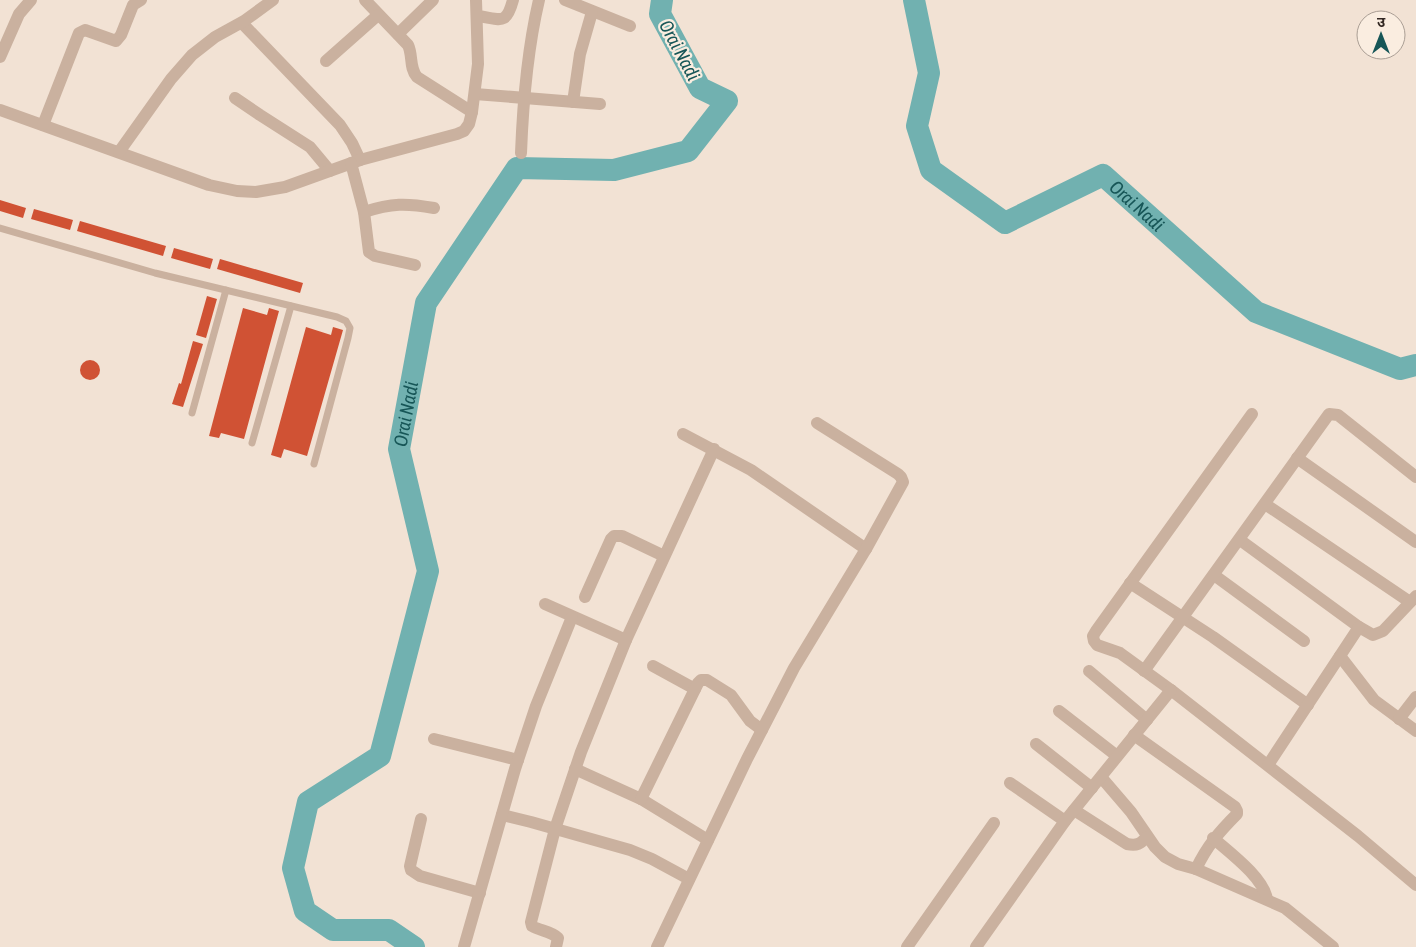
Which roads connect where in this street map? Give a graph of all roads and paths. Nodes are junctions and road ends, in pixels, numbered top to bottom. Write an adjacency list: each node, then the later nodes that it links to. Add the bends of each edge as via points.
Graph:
1 (30, 0): 16 (street, via 19,14)
2 (141, 0): 25 (street, via 133,4 116,41 85,30 79,33)
3 (273, 0): 13 (street)
4 (365, 0): 11 (street)
5 (433, 0): 15 (street)
6 (476, 0): 12 (street)
7 (513, 0): 12 (street, via 506,18)
8 (539, 0): 19 (street)
9 (565, 0): 10 (street)
10 (592, 12): 14 (street); 21 (street, via 580,54)
11 (378, 15): 15 (street); 17 (street)
12 (478, 16): 18 (street)
13 (242, 23): 26 (street, via 192,55); 28 (street, via 340,125 352,143)
14 (630, 26)
15 (398, 34): 24 (street, via 408,45 417,77)
16 (0, 57)
17 (326, 62)
18 (474, 94): 19 (street); 24 (street)
19 (523, 97): 21 (street); 27 (street)
20 (235, 98): 29 (street, via 310,147)
21 (573, 102): 22 (street)
22 (600, 104)
23 (0, 110): 25 (street)
24 (472, 112): 28 (street, via 470,124 464,131)
25 (43, 125): 26 (street)
26 (119, 152): 29 (street, via 237,191 256,192 286,187)
27 (521, 153)
28 (356, 162): 29 (street); 31 (street)
29 (330, 171)
30 (434, 208): 31 (street, via 400,204)
31 (364, 212): 33 (street, via 369,252)
32 (0, 228): 34 (lane)
33 (415, 266)
34 (226, 290): 35 (lane); 36 (lane)
35 (291, 306): 40 (lane); 43 (lane, via 337,317 346,321 350,328)
36 (192, 413)
37 (1252, 414): 51 (street)
38 (817, 423): 48 (street, via 901,477 900,489)
39 (683, 434): 41 (street)
40 (252, 443)
41 (714, 449): 48 (street, via 751,470); 49 (street)
42 (1297, 458): 44 (street, via 1326,418 1334,414); 45 (street); 47 (street)
43 (314, 464)
44 (1416, 477)
45 (1265, 504): 46 (street); 53 (street)
46 (1240, 540): 50 (street); 57 (street)
47 (1416, 542)
48 (866, 549): 71 (street, via 794,668)
49 (664, 556): 52 (street, via 622,536 614,536); 58 (street)
50 (1214, 575): 56 (street); 59 (street)
51 (1130, 583): 56 (street); 63 (street, via 1093,636 1098,645 1120,653)
52 (585, 597)
53 (1413, 599): 57 (street, via 1378,634 1373,636)
54 (545, 604): 55 (street)
55 (572, 617): 58 (street); 77 (street)
56 (1183, 617): 63 (street); 67 (street)
57 (1359, 627): 60 (street)
58 (626, 640): 79 (street)
59 (1304, 642)
60 (1340, 656): 67 (street); 69 (street, via 1366,692)
61 (653, 666): 64 (street)
62 (1089, 671): 70 (street)
63 (1144, 671): 65 (street)
64 (695, 690): 71 (street, via 702,680 706,680 731,695 750,721); 83 (street)
65 (1171, 690): 70 (street); 78 (street)
66 (1416, 697): 69 (street)
67 (1308, 705): 78 (street)
68 (1059, 711): 76 (street)
69 (1399, 719): 72 (street)
70 (1147, 720): 73 (street)
71 (762, 730): 92 (street)
72 (1416, 731)
73 (1134, 735): 76 (street); 91 (street, via 1235,807 1237,814)
74 (434, 739): 77 (street)
75 (1036, 744): 82 (street)
76 (1117, 756): 80 (street)
77 (518, 760): 85 (street)
78 (1268, 765): 95 (street)
79 (575, 768): 83 (street); 89 (street)
80 (1101, 777): 82 (street); 90 (street, via 1131,812)
81 (1010, 783): 87 (street)
82 (1092, 788): 84 (street)
83 (641, 799): 92 (street)
84 (1074, 810): 87 (street); 90 (street, via 1127,844 1135,846)
85 (502, 815): 89 (street); 96 (street)
86 (421, 819): 96 (street, via 411,870 420,876)
87 (1065, 821): 102 (street)
88 (994, 823): 101 (street)
89 (555, 829): 94 (street, via 630,850); 99 (street, via 531,922 535,928 558,938)
90 (1147, 837): 93 (street, via 1166,857)
91 (1213, 838): 93 (street); 97 (street, via 1263,886)
92 (708, 840): 94 (street)
93 (1196, 869): 97 (street)
94 (689, 880): 100 (street)
95 (1416, 885)
96 (480, 893): 98 (street)
97 (1268, 899): 103 (street, via 1295,915)
98 (464, 947)
99 (556, 947)
100 (657, 947)
101 (907, 947)
102 (976, 947)
103 (1333, 947)

